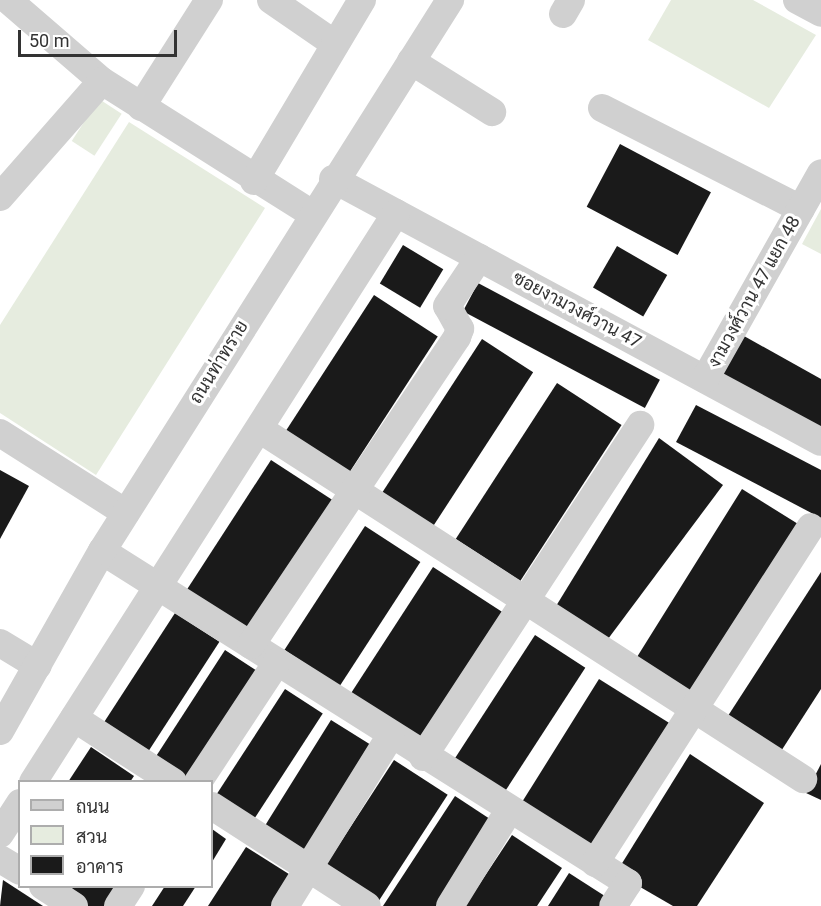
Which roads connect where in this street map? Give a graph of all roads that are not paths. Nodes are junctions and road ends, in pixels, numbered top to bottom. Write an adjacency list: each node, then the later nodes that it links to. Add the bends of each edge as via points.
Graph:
1 (208, 0): 11 (street)
2 (271, 0): 8 (street)
3 (362, 0): 8 (street)
4 (450, 0): 9 (street, ถนนท่าทราย)
5 (797, 0): 7 (street)
6 (23, 5): 10 (street)
7 (821, 13)
8 (335, 44): 16 (street)
9 (411, 61): 13 (street); 15 (street, ถนนท่าทราย)
10 (102, 81): 11 (street); 17 (street)
11 (141, 107): 16 (street)
12 (602, 108): 18 (street)
13 (492, 112)
14 (821, 173): 18 (street, งามวงศ์วาน 47 แยก 48)
15 (333, 179): 19 (street, ถนนท่าทราย); 20 (street, ซอยงามวงศ์วาน 47)
16 (254, 181): 19 (street)
17 (0, 197)
18 (801, 209): 22 (street, งามวงศ์วาน 47 แยก 48)
19 (311, 213): 28 (street, ถนนท่าทราย)
20 (396, 213): 21 (street, ซอยงามวงศ์วาน 47); 24 (street)
21 (479, 258): 22 (street, ซอยงามวงศ์วาน 47); 27 (street, via 447,306 460,328 457,337)
22 (705, 379): 26 (street, ซอยงามวงศ์วาน 47)
23 (640, 425): 32 (street)
24 (261, 430): 27 (street); 31 (street)
25 (0, 433): 28 (street)
26 (821, 442)
27 (354, 490): 32 (street); 34 (street)
28 (126, 513): 30 (street, ถนนท่าทราย)
29 (811, 527): 37 (street)
30 (102, 550): 31 (street); 36 (street, ถนนท่าทราย)
31 (159, 586): 34 (street); 38 (street)
32 (525, 601): 37 (street); 41 (street)
33 (0, 643): 36 (street)
34 (251, 645): 35 (street)
35 (277, 662): 40 (street); 45 (street)
36 (38, 666): 39 (street, ถนนท่าทราย)
37 (695, 710): 42 (street); 51 (street)
38 (74, 718): 43 (street); 44 (street)
39 (0, 731)
40 (391, 735): 41 (street); 52 (street)
41 (423, 757): 48 (street)
42 (803, 779)
43 (34, 780)
44 (170, 780)
45 (199, 780)
46 (18, 806): 49 (street)
47 (213, 807): 52 (street)
48 (508, 812): 51 (street); 60 (street)
49 (0, 834)
50 (0, 859): 53 (street)
51 (595, 863): 61 (street, via 628,883)
52 (309, 868): 58 (street); 59 (street)
53 (18, 871)
54 (46, 888): 56 (street)
55 (130, 888): 57 (street)
56 (74, 906)
57 (118, 906)
58 (285, 906)
59 (367, 906)
60 (450, 906)
61 (613, 906)

